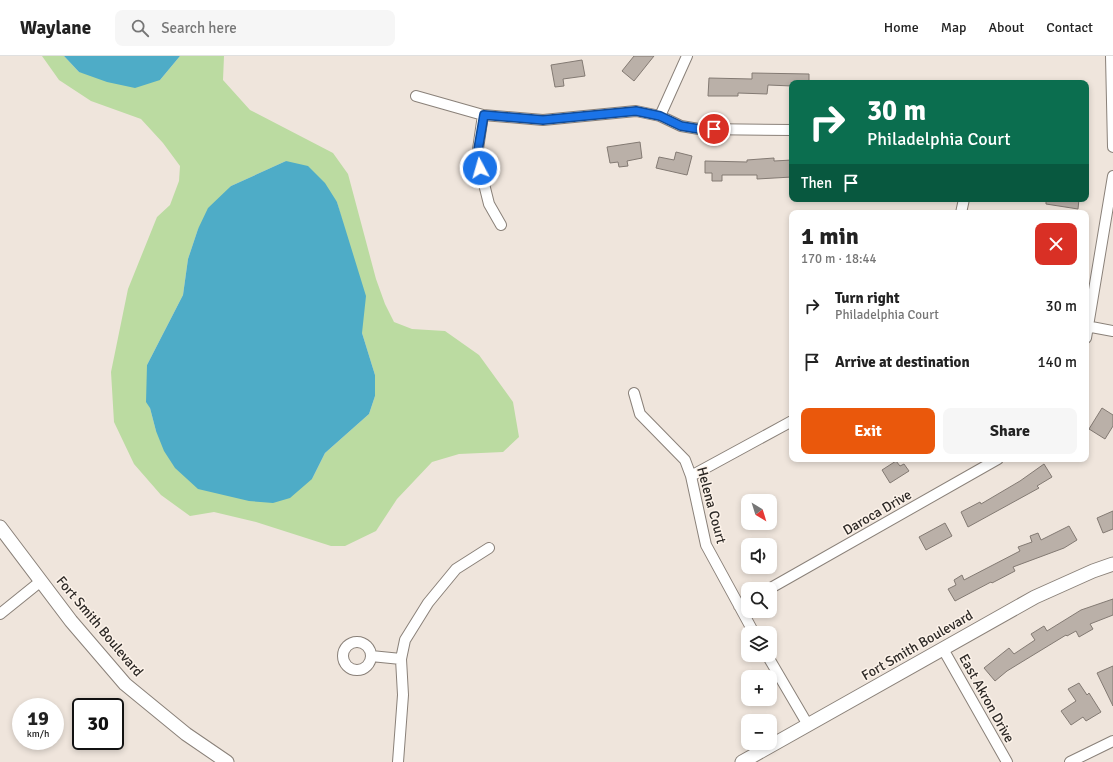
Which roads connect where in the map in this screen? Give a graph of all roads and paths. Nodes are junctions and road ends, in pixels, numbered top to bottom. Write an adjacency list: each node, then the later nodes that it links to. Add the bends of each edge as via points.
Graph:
1 (687, 56): 5 (street)
2 (1111, 56): 7 (street)
3 (416, 96): 4 (street)
4 (484, 115): 5 (street, via 543,120 636,111); 9 (street, via 477,156 490,204)
5 (660, 116): 6 (street, via 681,126 699,129)
6 (789, 130)
7 (1113, 147)
8 (1113, 176): 10 (street)
9 (501, 225)
10 (1089, 314)
11 (1089, 326): 12 (street)
12 (1113, 331)
13 (634, 394): 16 (street, Helena Court, via 640,414 685,460)
14 (789, 423): 16 (street)
15 (993, 462): 21 (street, Daroca Drive)
16 (691, 476): 22 (street, Helena Court, via 706,545)
17 (0, 527): 20 (street, Fort Smith Boulevard)
18 (489, 548): 27 (street, via 456,569 428,603 405,640)
19 (1113, 564): 25 (street, Fort Smith Boulevard, via 1035,596)
20 (41, 581): 23 (street); 31 (street, Fort Smith Boulevard, via 71,621 125,684 186,734)
21 (777, 584)
22 (739, 606): 24 (street, Helena Court)
23 (0, 614)
24 (750, 626)
25 (943, 649): 29 (street, Fort Smith Boulevard); 34 (street, East Akron Drive)
26 (371, 656): 27 (street)
27 (401, 659): 32 (street, via 403,695)
28 (771, 662): 29 (street)
29 (808, 725): 33 (street, Fort Smith Boulevard)
30 (1113, 741): 35 (street)
31 (227, 762)
32 (398, 762)
33 (742, 762)
34 (1007, 762)
35 (1070, 762)

